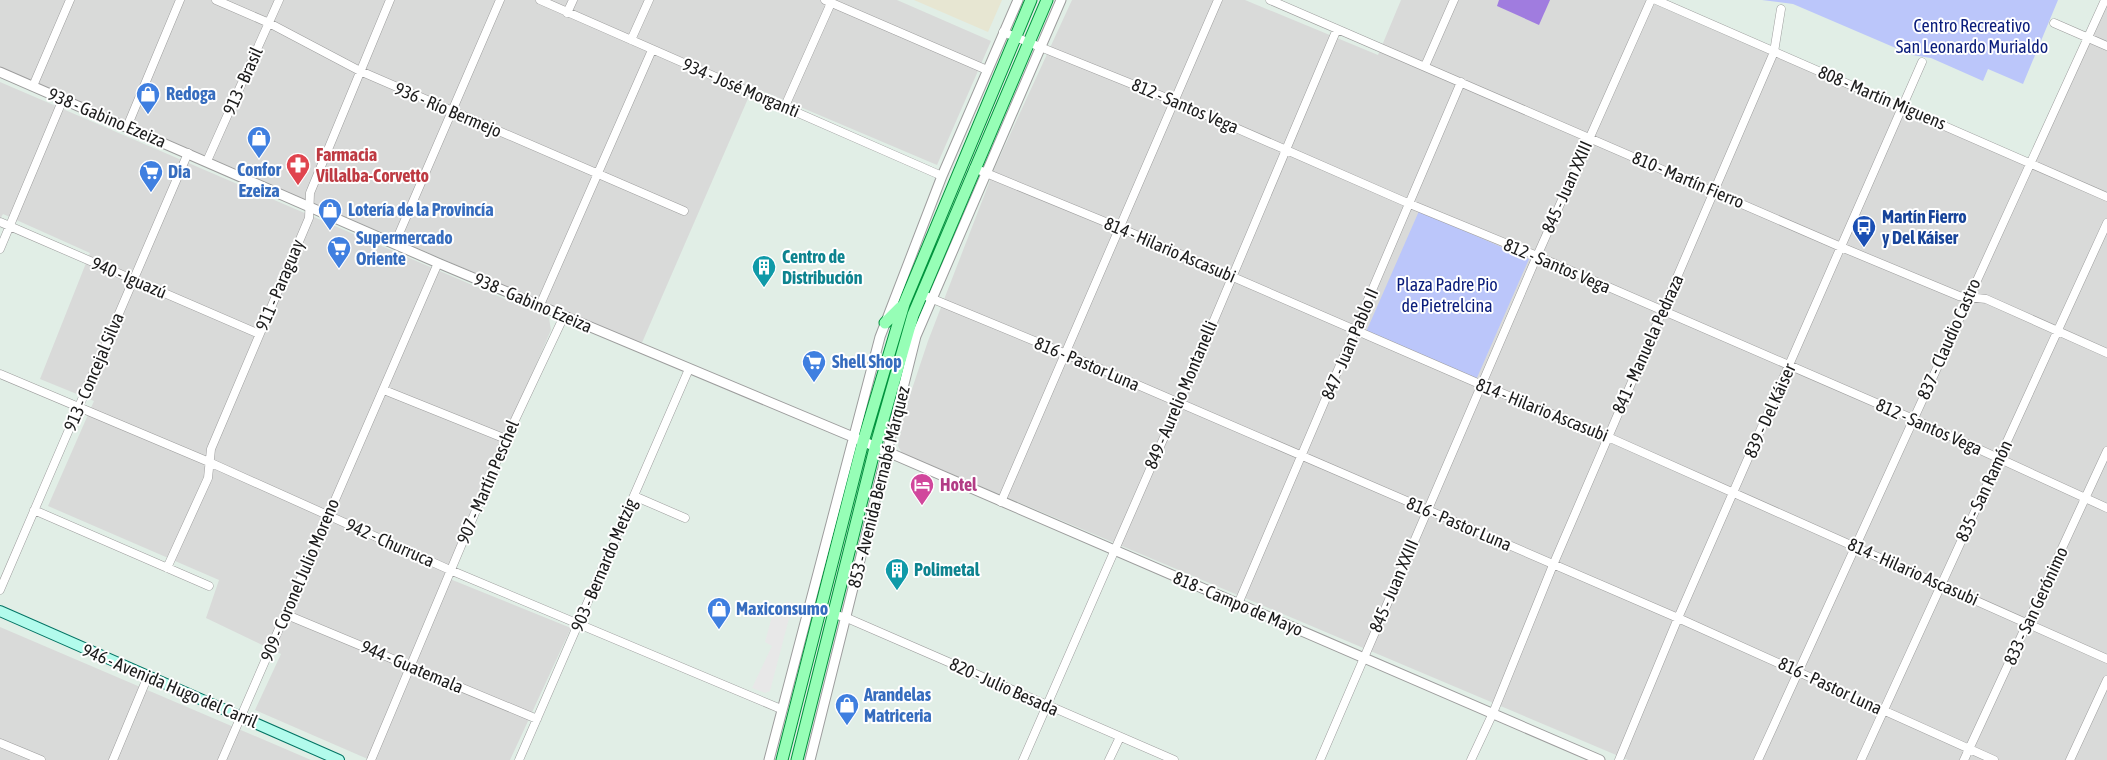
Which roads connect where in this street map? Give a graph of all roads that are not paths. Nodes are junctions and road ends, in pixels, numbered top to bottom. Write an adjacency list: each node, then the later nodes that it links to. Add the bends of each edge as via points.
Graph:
1 (70, 0): 41 (street)
2 (180, 0): 47 (street)
3 (216, 0): 23 (street, 936 - Río Bermejo)
4 (279, 0): 23 (street, 913 - Brasil)
5 (390, 0): 38 (street, 911 - Paraguay)
6 (500, 0): 46 (street)
7 (540, 0): 22 (street, 934 - José Morganti)
8 (573, 0): 22 (street)
9 (648, 0): 29 (street)
10 (1018, 0): 26 (street, 853 - Avenida Bernabé Márquez)
11 (1031, 0): 27 (main road, 853 - Avenida Bernabé Márquez)
12 (1047, 0): 30 (main road, 853 - Avenida Bernabé Márquez)
13 (1060, 0): 32 (street, 853 - Avenida Bernabé Márquez)
14 (1218, 0): 43 (street)
15 (1270, 0): 25 (street, 810 - Martín Fierro)
16 (1454, 0): 36 (street)
17 (1651, 0): 48 (street, 845 - Juan XXIII)
18 (1656, 0): 34 (street, 808 - Martín Miguens)
19 (2105, 0): 28 (street, 837 - Claudio Castro)
20 (828, 2): 37 (street); 44 (street)
21 (1781, 9): 34 (street, 841 - Manuela Pedraza)
22 (567, 13): 29 (street, 934 - José Morganti)
23 (269, 23): 38 (street, 936 - Río Bermejo); 51 (street, 913 - Brasil)
24 (2054, 23): 28 (street)
25 (1337, 30): 36 (street, 810 - Martín Fierro); 49 (street, 849 - Aurelio Montanelli)
26 (1003, 32): 27 (street, 812 - Santos Vega); 37 (street, 853 - Avenida Bernabé Márquez)
27 (1015, 37): 30 (street, 812 - Santos Vega); 75 (main road, 853 - Avenida Bernabé Márquez)
28 (2088, 37): 31 (street); 52 (street, 837 - Claudio Castro)
29 (632, 40): 33 (street, 934 - José Morganti)
30 (1028, 42): 32 (street, 812 - Santos Vega); 53 (main road, 853 - Avenida Bernabé Márquez)
31 (2107, 46)
32 (1040, 47): 43 (street, 812 - Santos Vega); 55 (street, 853 - Avenida Bernabé Márquez)
33 (652, 50): 44 (street, 934 - José Morganti); 54 (street)
34 (1774, 52): 45 (street, 808 - Martín Miguens); 57 (street, 841 - Manuela Pedraza)
35 (1922, 62): 45 (street, 839 - Del Káiser)
36 (1425, 66): 40 (street, 810 - Martín Fierro)
37 (987, 70): 56 (street, 853 - Avenida Bernabé Márquez)
38 (360, 71): 46 (street, 936 - Río Bermejo); 60 (street, 911 - Paraguay, via 310,193)
39 (0, 72): 41 (street, 938 - Gabino Ezeiza)
40 (1461, 82): 48 (street, 810 - Martín Fierro); 59 (street, 847 - Juan Pablo II)
41 (33, 86): 42 (street, 938 - Gabino Ezeiza)
42 (63, 99): 47 (street, 938 - Gabino Ezeiza); 64 (street)
43 (1174, 101): 49 (street, 812 - Santos Vega); 65 (street)
44 (785, 106): 56 (street, 934 - José Morganti)
45 (1902, 107): 52 (street, 808 - Martín Miguens); 67 (street, 839 - Del Káiser)
46 (452, 112): 54 (street, 936 - Río Bermejo); 66 (street)
47 (127, 127): 50 (street, 938 - Gabino Ezeiza)
48 (1589, 138): 57 (street, 810 - Martín Fierro); 69 (street, 845 - Juan XXIII)
49 (1285, 148): 59 (street, 812 - Santos Vega); 71 (street, 849 - Aurelio Montanelli)
50 (188, 153): 51 (street, 938 - Gabino Ezeiza); 72 (street, 913 - Concejal Silva)
51 (207, 161): 60 (street, 938 - Gabino Ezeiza)
52 (2031, 162): 58 (street, 808 - Martín Miguens); 74 (street, 837 - Claudio Castro)
53 (974, 168): 55 (street, 814 - Hilario Ascasubi); 73 (main road, 853 - Avenida Bernabé Márquez)
54 (596, 173): 61 (street, 936 - Río Bermejo); 76 (street)
55 (986, 173): 65 (street, 814 - Hilario Ascasubi); 73 (street, 853 - Avenida Bernabé Márquez)
56 (942, 176): 79 (street, 853 - Avenida Bernabé Márquez)
57 (1714, 192): 67 (street, 810 - Martín Fierro); 77 (street, 841 - Manuela Pedraza)
58 (2107, 198)
59 (1410, 204): 69 (street, 812 - Santos Vega); 80 (street, 847 - Juan Pablo II)
60 (309, 206): 66 (street, 938 - Gabino Ezeiza); 82 (street, 911 - Paraguay, via 309,218)
61 (684, 211)
62 (0, 222): 64 (street, 940 - Iguazú)
63 (2107, 222): 81 (street, 835 - San Ramón)
64 (10, 226): 68 (street); 72 (street, 940 - Iguazú)
65 (1120, 228): 71 (street, 814 - Hilario Ascasubi); 84 (street)
66 (395, 243): 70 (street, 938 - Gabino Ezeiza)
67 (1841, 247): 74 (street, 810 - Martín Fierro); 85 (street, 839 - Del Káiser)
68 (0, 249)
69 (1537, 256): 77 (street, 812 - Santos Vega); 88 (street, 845 - Juan XXIII)
70 (438, 263): 76 (street, 938 - Gabino Ezeiza); 89 (street, 909 - Coronel Julio Moreno)
71 (1232, 277): 80 (street, 814 - Hilario Ascasubi); 90 (street, 849 - Aurelio Montanelli)
72 (134, 280): 82 (street, 940 - Iguazú); 91 (street, 913 - Concejal Silva)
73 (926, 297): 84 (street, 816 - Pastor Luna); 96 (main road, 853 - Avenida Bernabé Márquez)
74 (1968, 298): 81 (street, 810 - Martín Fierro, via 1986,298); 92 (street, 837 - Claudio Castro)
75 (904, 304): 79 (main road); 95 (main road, 853 - Avenida Bernabé Márquez)
76 (540, 305): 78 (street, 938 - Gabino Ezeiza)
77 (1663, 311): 85 (street, 812 - Santos Vega); 93 (street, 841 - Manuela Pedraza)
78 (564, 316): 86 (street, 938 - Gabino Ezeiza); 94 (street, 907 - Martín Peschel)
79 (885, 323): 95 (street, 853 - Avenida Bernabé Márquez)
80 (1356, 330): 88 (street, 814 - Hilario Ascasubi); 98 (street, 847 - Juan Pablo II)
81 (2058, 331): 83 (street, 810 - Martín Fierro); 99 (street, 835 - San Ramón)
82 (259, 334): 100 (street, 911 - Paraguay, via 211,449)
83 (2107, 353)
84 (1066, 354): 90 (street, 816 - Pastor Luna); 104 (street)
85 (1790, 366): 92 (street, 812 - Santos Vega); 101 (street, 839 - Del Káiser)
86 (689, 369): 95 (street, 938 - Gabino Ezeiza); 102 (street, 903 - Bernardo Metzig)
87 (0, 374): 91 (street, 942 - Churruca)
88 (1482, 385): 93 (street, 814 - Hilario Ascasubi); 107 (street, 845 - Juan XXIII)
89 (384, 390): 94 (street); 108 (street, 909 - Coronel Julio Moreno)
90 (1178, 404): 98 (street, 816 - Pastor Luna); 111 (street, 849 - Aurelio Montanelli)
91 (79, 409): 100 (street, 942 - Churruca); 106 (street, 913 - Concejal Silva)
92 (1913, 420): 99 (street, 812 - Santos Vega); 110 (street, 837 - Claudio Castro)
93 (1608, 437): 101 (street, 814 - Hilario Ascasubi); 112 (street, 841 - Manuela Pedraza)
94 (506, 439): 114 (street, 907 - Martín Peschel)
95 (858, 440): 96 (street, 938 - Gabino Ezeiza); 133 (street, 853 - Avenida Bernabé Márquez); 148 (main road, 853 - Avenida Bernabé Márquez)
96 (881, 450): 104 (street, 818 - Campo de Mayo); 121 (main road, 853 - Avenida Bernabé Márquez); 122 (street, 853 - Avenida Bernabé Márquez)
97 (2107, 451): 103 (street, 833 - San Gerónimo)
98 (1302, 457): 107 (street, 816 - Pastor Luna); 118 (street, 847 - Juan Pablo II)
99 (1999, 459): 103 (street, 812 - Santos Vega); 115 (street, 835 - San Ramón)
100 (209, 462): 108 (street, 942 - Churruca); 113 (street, 911 - Paraguay, via 208,478)
101 (1734, 493): 110 (street, 814 - Hilario Ascasubi); 123 (street, 839 - Del Káiser)
102 (634, 496): 109 (street); 125 (street, 903 - Bernardo Metzig)
103 (2086, 498): 105 (street, 812 - Santos Vega); 124 (street, 833 - San Gerónimo)
104 (1002, 502): 111 (street, 818 - Campo de Mayo)
105 (2107, 508)
106 (34, 510): 113 (street); 117 (street, 913 - Concejal Silva)
107 (1427, 510): 112 (street, 816 - Pastor Luna); 126 (street, 845 - Juan XXIII)
108 (327, 516): 114 (street, 942 - Churruca); 120 (street, 909 - Coronel Julio Moreno)
109 (685, 518)
110 (1855, 546): 115 (street, 814 - Hilario Ascasubi); 129 (street, 837 - Claudio Castro)
111 (1114, 550): 118 (street, 818 - Campo de Mayo); 132 (street, 849 - Aurelio Montanelli)
112 (1553, 564): 123 (street, 816 - Pastor Luna); 135 (street, 841 - Manuela Pedraza)
113 (167, 568): 116 (street)
114 (450, 570): 125 (street, 942 - Churruca); 128 (street, 907 - Martín Peschel)
115 (1942, 585): 124 (street, 814 - Hilario Ascasubi); 134 (street, 835 - San Ramón)
116 (209, 586)
117 (0, 590)
118 (1238, 604): 126 (street, 818 - Campo de Mayo)
119 (0, 611): 130 (main road, 946 - Avenida Hugo del Carril)
120 (287, 614): 128 (street, 944 - Guatemala); 136 (street, 909 - Coronel Julio Moreno)
121 (833, 614): 122 (street, 820 - Julio Besada); 149 (main road, 853 - Avenida Bernabé Márquez)
122 (847, 618): 132 (street, 820 - Julio Besada); 150 (street, 853 - Avenida Bernabé Márquez)
123 (1678, 618): 129 (street, 816 - Pastor Luna); 157 (street, 839 - Del Káiser)
124 (2028, 622): 127 (street, 814 - Hilario Ascasubi); 140 (street, 833 - San Gerónimo)
125 (579, 623): 133 (street, 942 - Churruca); 137 (street, 903 - Bernardo Metzig)
126 (1364, 658): 135 (street, 818 - Campo de Mayo); 154 (street, 845 - Juan XXIII)
127 (2107, 659)
128 (412, 666): 137 (street, 944 - Guatemala); 145 (street, 907 - Martín Peschel)
129 (1798, 670): 134 (street, 816 - Pastor Luna); 158 (street, 837 - Claudio Castro)
130 (148, 676): 136 (main road, 946 - Avenida Hugo del Carril); 142 (street)
131 (2107, 680): 162 (street)
132 (1047, 706): 138 (street, 820 - Julio Besada); 151 (street, 849 - Aurelio Montanelli)
133 (781, 710): 147 (street, 853 - Avenida Bernabé Márquez)
134 (1883, 710): 140 (street, 816 - Pastor Luna); 159 (street, 835 - San Ramón)
135 (1493, 714): 155 (street, 841 - Manuela Pedraza); 156 (street, 818 - Campo de Mayo)
136 (241, 716): 143 (street, 909 - Coronel Julio Moreno); 144 (main road, 946 - Avenida Hugo del Carril)
137 (537, 719): 146 (street, 903 - Bernardo Metzig)
138 (1120, 737): 152 (street); 153 (street, 820 - Julio Besada)
139 (0, 743): 141 (street)
140 (1969, 748): 160 (street, 833 - San Gerónimo); 161 (street, 816 - Pastor Luna)
141 (41, 760)
142 (113, 760)
143 (222, 760)
144 (339, 760)
145 (371, 760)
146 (519, 760)
147 (769, 760)
148 (782, 760)
149 (797, 760)
150 (810, 760)
151 (1023, 760)
152 (1109, 760)
153 (1174, 760)
154 (1320, 760)
155 (1471, 760)
156 (1600, 760)
157 (1619, 760)
158 (1758, 760)
159 (1861, 760)
160 (1964, 760)
161 (1994, 760)
162 (2070, 760)

